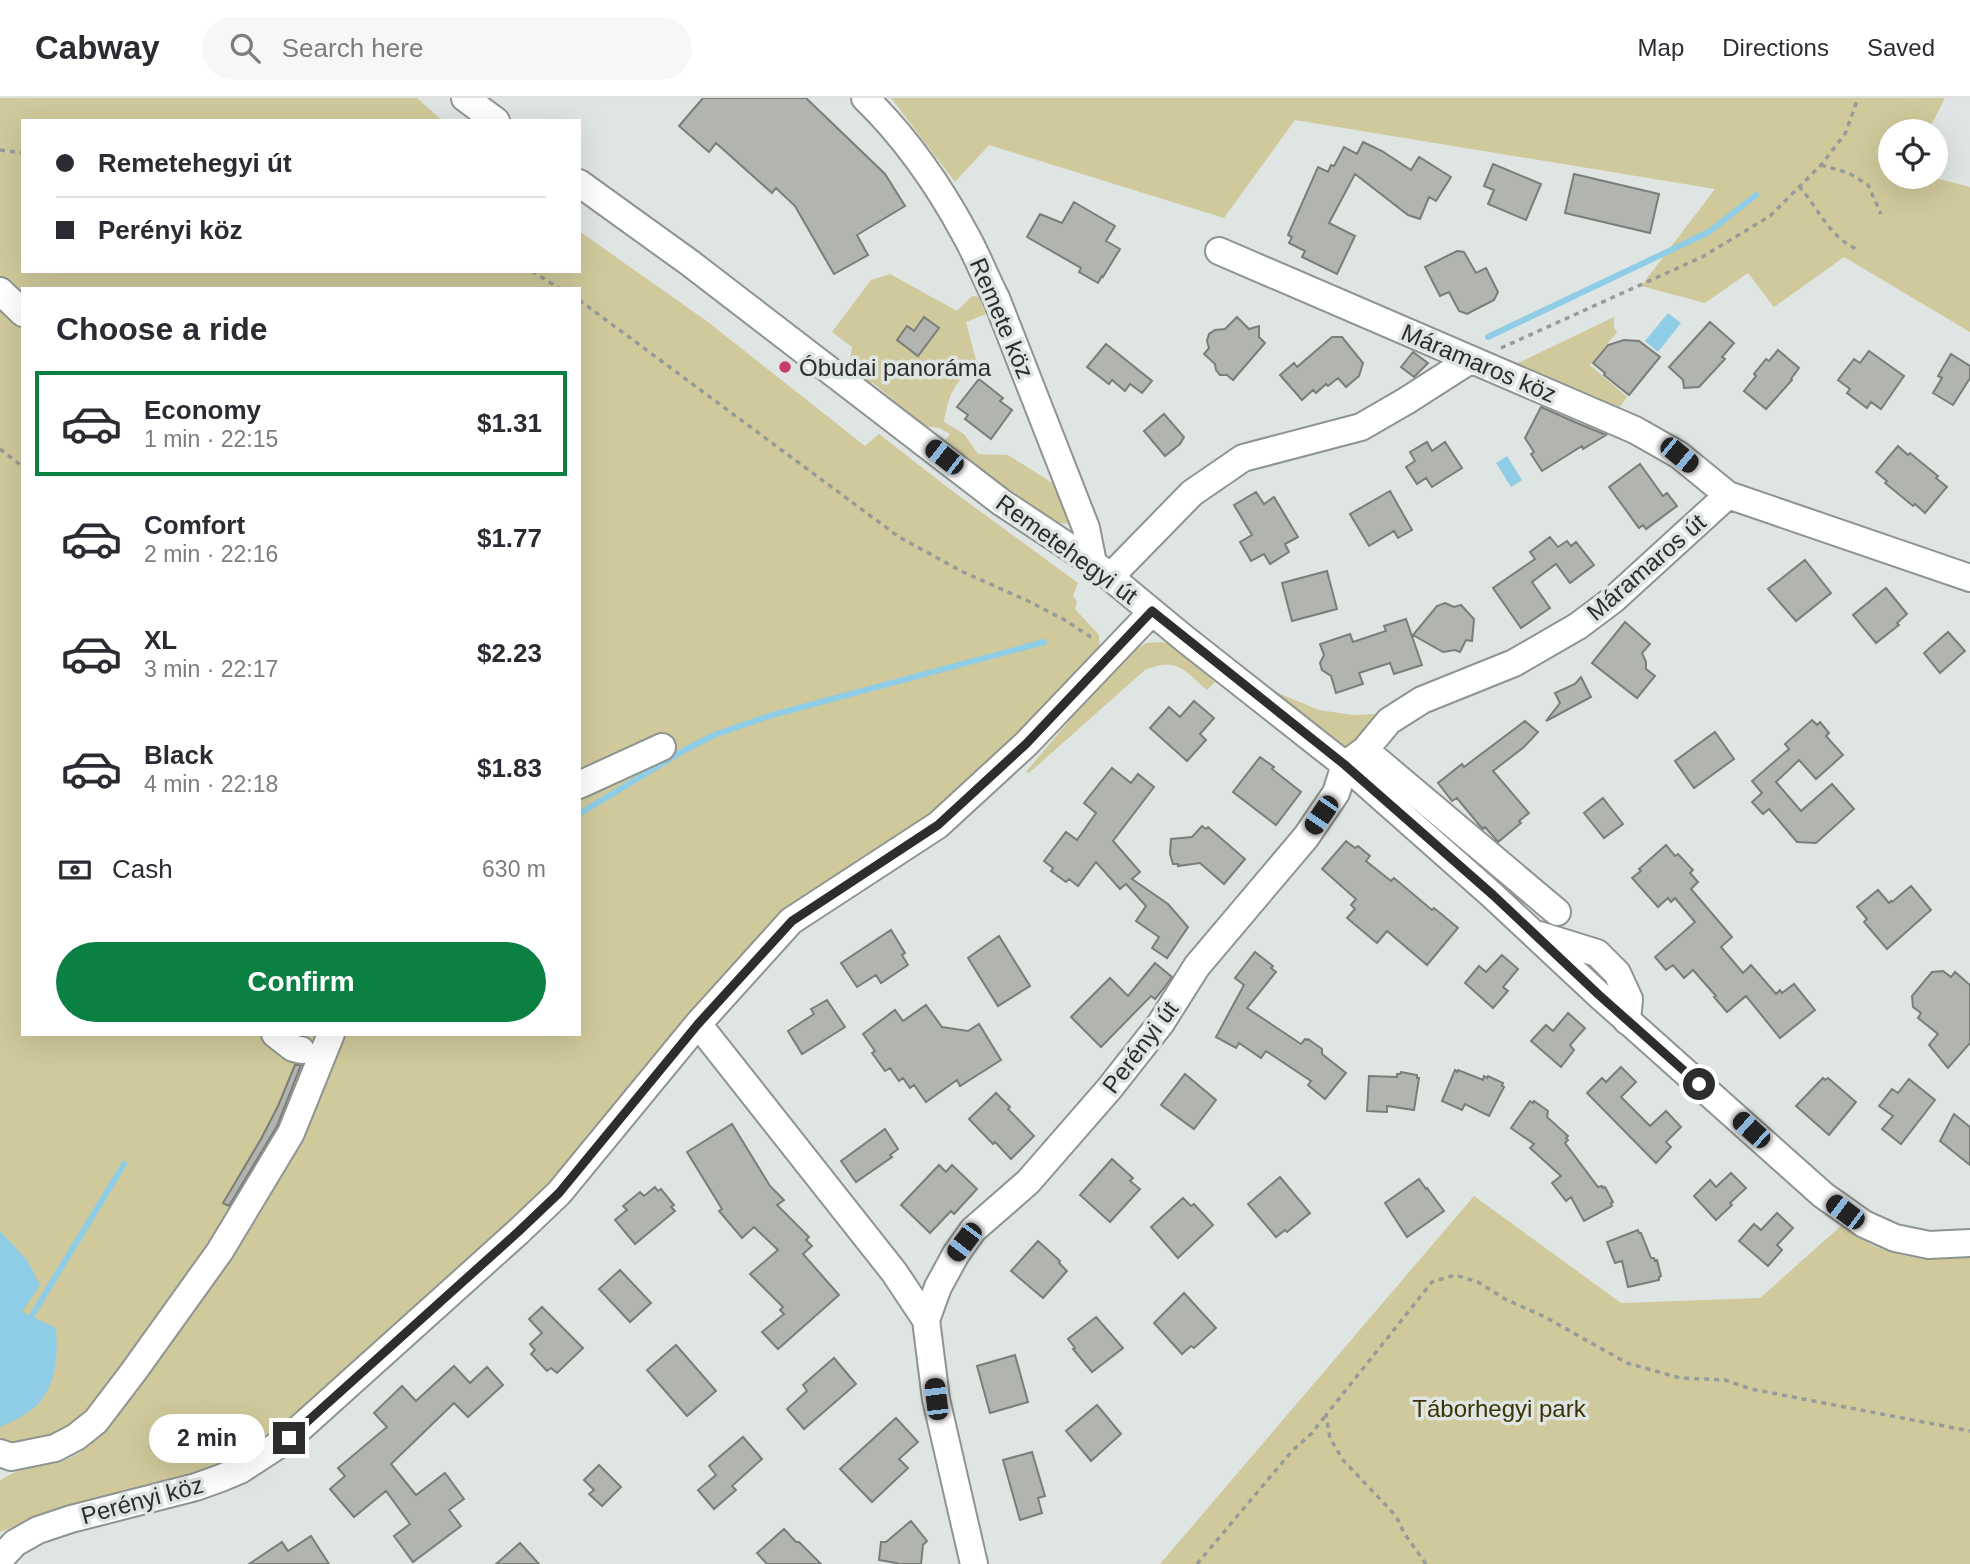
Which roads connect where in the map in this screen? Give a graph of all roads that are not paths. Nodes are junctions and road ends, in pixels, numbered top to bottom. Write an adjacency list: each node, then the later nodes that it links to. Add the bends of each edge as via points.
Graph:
1 (465, 98): 3 (street)
2 (865, 98): 10 (street, Remete köz, via 919,159 975,253)
3 (493, 119)
4 (581, 184): 10 (street, Remetehegyi út, via 1001,502)
5 (1219, 251): 8 (street, Máramaros köz)
6 (0, 290): 7 (street)
7 (21, 311)
8 (1466, 358): 9 (street, Máramaros köz, via 1635,430 1679,455); 10 (street, via 1361,427 1242,458 1192,493)
9 (1728, 495): 11 (street, Máramaros út); 14 (street, Máramaros út, via 1614,599 1577,626 1514,663 1422,700 1388,721)
10 (1102, 570): 12 (street, Remetehegyi út)
11 (1970, 578)
12 (1152, 611): 14 (street, Remetehegyi út); 17 (street, Perényi köz, via 1026,744 938,825 792,921)
13 (662, 747): 15 (street)
14 (1355, 757): 16 (street, Remetehegyi út); 16 (street, via 1557,912); 22 (street, Perényi út, via 1306,837 1197,966 1161,1023 1109,1089 1028,1182 973,1230 938,1287)
15 (581, 784)
16 (1493, 895): 21 (street, Remetehegyi út, via 1845,1212 1887,1235 1916,1244)
17 (698, 1024): 22 (street, Perényi út, via 885,1261); 24 (street, Perényi köz, via 559,1193 289,1438 240,1470 197,1487 38,1530 15,1543)
18 (278, 1036): 20 (street)
19 (330, 1036): 23 (street, via 291,1133 220,1251 96,1421 55,1448 11,1457)
20 (301, 1050)
21 (1970, 1243)
22 (926, 1320): 25 (street, Perényi út, via 936,1399)
23 (0, 1453)
24 (0, 1559)
25 (974, 1564)

